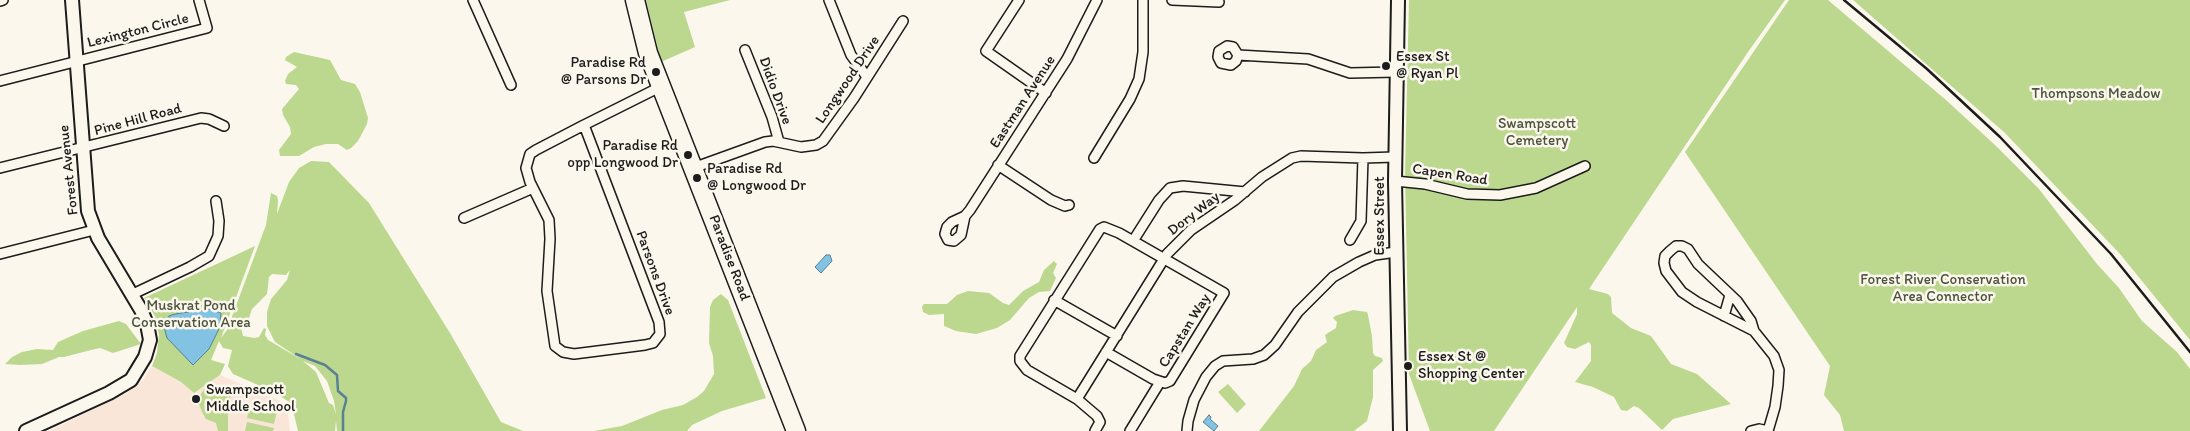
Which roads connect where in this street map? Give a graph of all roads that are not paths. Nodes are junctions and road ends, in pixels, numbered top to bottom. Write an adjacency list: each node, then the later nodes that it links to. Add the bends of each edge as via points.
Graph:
1 (72, 0): 15 (street, Forest Avenue)
2 (200, 0): 15 (street, Lexington Circle, via 207,28)
3 (473, 0): 19 (street)
4 (635, 0): 20 (highway, Paradise Road, via 646,45)
5 (829, 0): 17 (street, via 851,56)
6 (1019, 0): 21 (street, via 986,51)
7 (1097, 0): 21 (street, Eastman Avenue)
8 (1143, 0): 27 (street, via 1143,52 1139,79)
9 (1172, 0): 11 (street)
10 (1398, 0): 16 (street, Essex Street)
11 (1219, 2)
12 (903, 21): 17 (street, Longwood Drive)
13 (745, 50): 24 (street, Didio Drive)
14 (1238, 55): 16 (street, via 1308,59 1357,74)
15 (76, 61): 18 (street); 25 (street, Forest Avenue)
16 (1396, 72): 26 (street, Essex Street)
17 (867, 77): 24 (street, Longwood Drive, via 823,141 801,147)
18 (0, 80)
19 (511, 86)
20 (662, 86): 22 (street, Parsons Drive); 32 (highway, Paradise Road)
21 (1046, 93): 29 (street, Eastman Avenue)
22 (584, 125): 34 (street, Parsons Drive, via 530,154 526,168); 34 (street, Parsons Drive, via 659,322 660,334 653,343 574,354 558,350 547,291 549,220)
23 (224, 126): 25 (street, Pine Hill Road, via 201,118)
24 (779, 142): 32 (street, Longwood Drive, via 759,144)
25 (83, 149): 31 (street, Pine Hill Road); 40 (street, Forest Avenue, via 87,201)
26 (1395, 157): 28 (street, Dory Way); 33 (street, Essex Street)
27 (1094, 158)
28 (1363, 158): 35 (street, Dory Way, via 1292,158); 41 (street, via 1361,221)
29 (998, 165): 37 (street, via 1051,200); 38 (street, Eastman Avenue)
30 (1585, 166): 33 (street, Capen Road, via 1536,188 1500,195 1480,196)
31 (0, 168)
32 (693, 168): 56 (highway, Paradise Road)
33 (1395, 181): 43 (street, Essex Street)
34 (533, 188): 39 (street)
35 (1244, 192): 42 (street, via 1182,186 1170,188); 45 (street, Dory Way, via 1191,230)
36 (216, 202): 46 (street, via 218,236 209,256)
37 (1069, 205)
38 (965, 216)
39 (464, 218)
40 (94, 230): 44 (street); 46 (street, Forest Avenue)
41 (1350, 240)
42 (1133, 241): 45 (street); 48 (street, via 1114,230 1100,229)
43 (1396, 252): 59 (street, via 1358,262 1333,277 1298,312 1264,355 1223,361 1215,366 1194,400); 60 (street, Essex Street)
44 (0, 254)
45 (1164, 260): 51 (street, Dory Way); 53 (street, Capstan Way, via 1224,293 1170,381)
46 (133, 294): 55 (street, Forest Avenue, via 144,316 150,340 145,357 131,380)
47 (1730, 295): 49 (street); 49 (street, via 1698,264 1688,249 1676,246 1666,256 1666,271 1682,292); 50 (street, via 1745,311)
48 (1054, 300): 51 (street); 54 (street, via 1020,356 1023,366)
49 (1724, 316): 50 (street)
50 (1754, 331): 62 (street, via 1771,351 1779,370 1777,398)
51 (1117, 336): 52 (street, Dory Way)
52 (1106, 352): 53 (street); 54 (street, Dory Way)
53 (1160, 382): 58 (street)
54 (1077, 399): 57 (street, via 1099,419)
55 (26, 431)
56 (796, 431)
57 (1095, 431)
58 (1130, 431)
59 (1187, 431)
60 (1400, 431)
61 (1751, 431): 62 (street)
62 (1768, 431)

